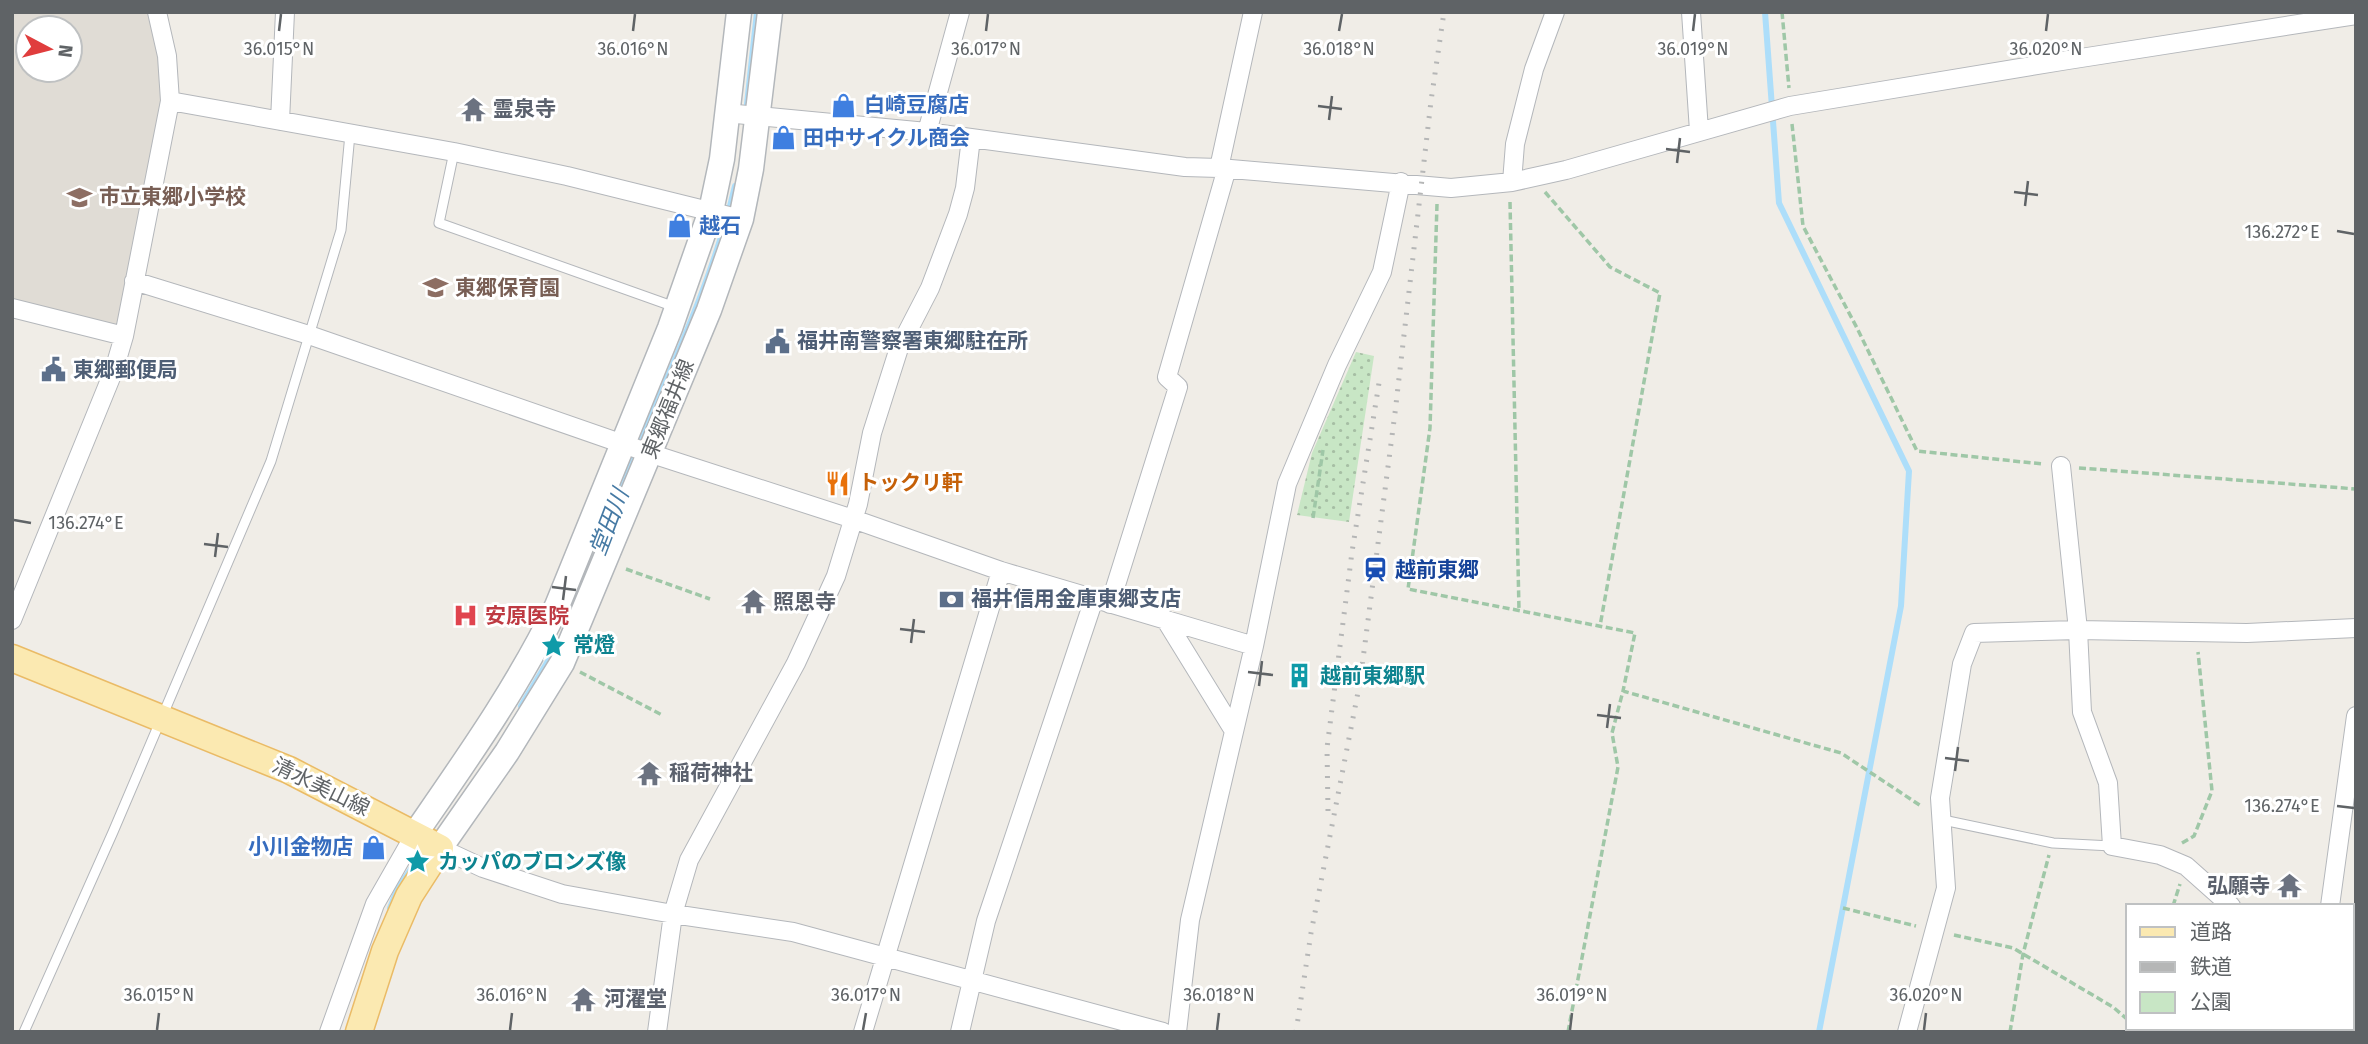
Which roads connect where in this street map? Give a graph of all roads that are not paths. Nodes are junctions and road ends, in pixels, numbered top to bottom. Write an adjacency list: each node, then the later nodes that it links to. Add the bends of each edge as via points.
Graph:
1 (157, 12): 10 (street, via 167,56)
2 (285, 12): 13 (street)
3 (739, 12): 11 (main road, 東郷福井線)
4 (770, 12): 12 (main road, 東郷福井線)
5 (960, 12): 15 (street)
6 (1254, 12): 19 (street)
7 (1555, 12): 21 (street, via 1534,69 1515,144)
8 (1691, 12): 14 (street)
9 (2356, 15): 14 (street, via 1790,106)
10 (170, 101): 13 (street); 24 (street)
11 (726, 113): 12 (street); 22 (main road, 東郷福井線)
12 (758, 117): 15 (street); 23 (main road, 東郷福井線)
13 (280, 121): 16 (street)
14 (1699, 131): 21 (street)
15 (927, 132): 17 (street)
16 (350, 134): 18 (street); 28 (lane, via 341,230)
17 (971, 138): 19 (street); 33 (street, via 958,214 930,288 899,348 872,433)
18 (454, 152): 22 (street); 26 (lane, via 439,223)
19 (1223, 168): 20 (street); 37 (street, via 1167,377 1178,387)
20 (1401, 182): 21 (street, via 1451,188); 42 (street, via 1382,272 1287,484)
21 (1512, 182)
22 (711, 211): 23 (street); 26 (main road, 東郷福井線)
23 (741, 219): 27 (main road, 東郷福井線)
24 (134, 281): 28 (street); 29 (street)
25 (12, 308): 29 (street)
26 (677, 310): 27 (street); 30 (main road, 東郷福井線)
27 (709, 310): 31 (main road, 東郷福井線)
28 (309, 335): 30 (street); 47 (lane, via 271,461)
29 (124, 336): 39 (street)
30 (622, 443): 31 (street); 35 (main road, 東郷福井線)
31 (649, 453): 33 (street); 34 (main road, 東郷福井線)
32 (2061, 466): 41 (street)
33 (853, 519): 36 (street); 54 (street, via 836,576 796,663 689,860)
34 (607, 558): 35 (street); 45 (main road, 東郷福井線)
35 (577, 559): 43 (main road, 東郷福井線)
36 (1001, 571): 37 (street); 55 (street)
37 (1102, 601): 38 (street); 57 (street, via 986,921)
38 (1165, 619): 42 (street); 48 (street)
39 (12, 620)
40 (2356, 628): 41 (street, via 2247,633)
41 (2078, 629): 49 (street, via 1974,633 1962,664 1940,798); 51 (street, via 2082,712 2108,783)
42 (1254, 646): 48 (street)
43 (537, 648): 45 (street); 50 (main road, 東郷福井線, via 477,745)
44 (12, 658): 47 (main road, 清水美山線)
45 (562, 663): 50 (main road, 東郷福井線, via 507,752)
46 (2356, 716): 53 (street)
47 (161, 717): 50 (main road, 清水美山線, via 289,770); 58 (lane)
48 (1234, 732): 65 (street, via 1190,920)
49 (1943, 820): 51 (lane, via 2053,843); 66 (street, via 1946,888)
50 (428, 842): 54 (street, via 483,868 562,894); 56 (main road, via 385,951)
51 (2112, 846): 52 (street, via 2160,855 2186,866)
52 (2229, 904)
53 (2330, 904)
54 (673, 914): 55 (street, via 793,932); 61 (street)
55 (888, 956): 57 (street); 62 (street)
56 (363, 973): 59 (street); 60 (main road)
57 (974, 980): 63 (street); 64 (street)
58 (24, 1032)
59 (329, 1032)
60 (359, 1032)
61 (657, 1032)
62 (863, 1032)
63 (960, 1032)
64 (1163, 1032)
65 (1177, 1032)
66 (1907, 1032)

